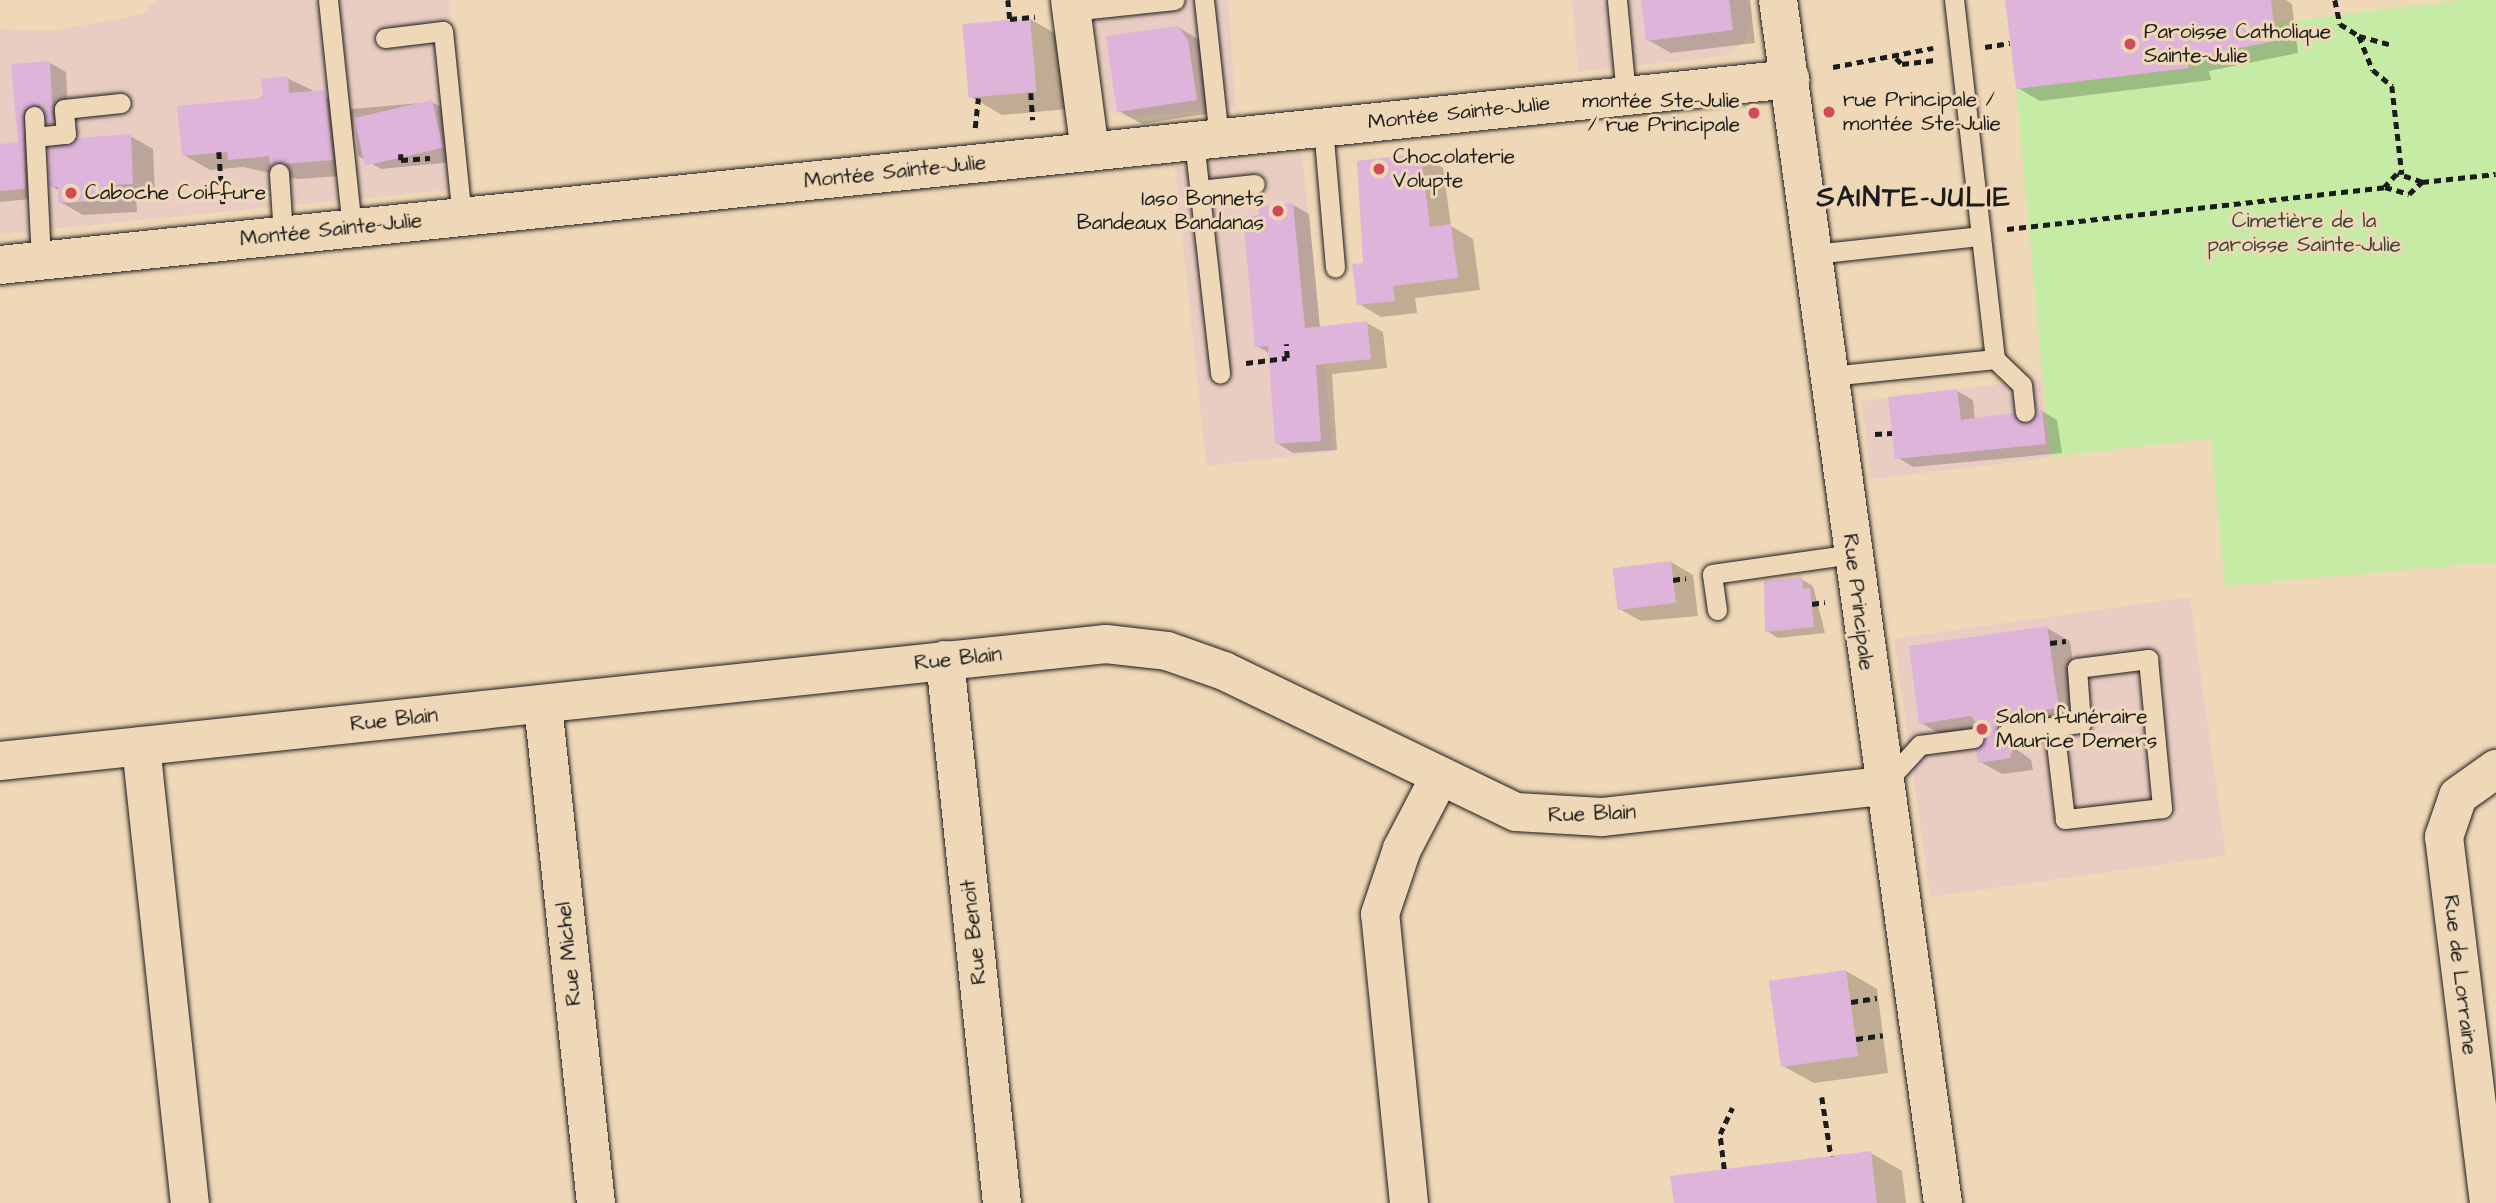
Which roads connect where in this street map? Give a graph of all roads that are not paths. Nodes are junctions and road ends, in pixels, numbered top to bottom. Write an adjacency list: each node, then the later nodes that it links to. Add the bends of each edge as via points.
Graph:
1 (328, 0): 21 (lane)
2 (1174, 0): 7 (lane)
3 (1204, 0): 15 (lane)
4 (1617, 0): 10 (lane)
5 (1779, 0): 9 (street, Rue Principale)
6 (1954, 0): 23 (lane)
7 (1064, 9): 16 (street)
8 (385, 38): 20 (lane, via 443,31)
9 (1790, 79): 10 (street, Montée Sainte-Julie); 24 (street, Rue Principale)
10 (1626, 95): 13 (street, Montée Sainte-Julie)
11 (121, 103): 14 (lane, via 64,109 66,134)
12 (34, 116): 14 (lane)
13 (1323, 127): 15 (street, Montée Sainte-Julie); 27 (lane)
14 (35, 137): 25 (lane)
15 (1206, 140): 16 (street, Montée Sainte-Julie); 19 (lane)
16 (1090, 152): 20 (street, Montée Sainte-Julie)
17 (279, 173): 22 (lane)
18 (1255, 184): 19 (lane)
19 (1199, 190): 29 (lane)
20 (462, 217): 21 (street, Montée Sainte-Julie)
21 (352, 228): 22 (street, Montée Sainte-Julie)
22 (283, 235): 25 (street, Montée Sainte-Julie)
23 (1981, 236): 24 (lane); 28 (lane)
24 (1814, 254): 30 (street, Rue Principale)
25 (41, 260): 26 (street, Montée Sainte-Julie)
26 (0, 265)
27 (1335, 267)
28 (1995, 359): 30 (lane); 31 (lane, via 2022,385)
29 (1220, 370)
30 (1830, 376): 32 (street, Rue Principale)
31 (2025, 412)
32 (1852, 554): 33 (lane, via 1712,574); 43 (street, Rue Principale)
33 (1717, 610)
34 (945, 660): 35 (street, Rue Blain); 42 (street, Rue Blain, via 1106,644 1167,651 1257,686); 46 (street, Rue Benoit)
35 (543, 705): 39 (street, Rue Blain); 45 (street, Rue Michel)
36 (2054, 726): 36 (lane, via 2081,723 2077,668 2148,659 2162,808 2065,819); 37 (lane)
37 (2007, 733)
38 (1974, 738): 43 (lane, via 1920,745)
39 (141, 746): 40 (street, Rue Blain); 44 (street)
40 (0, 761)
41 (2496, 769): 49 (street, Rue de Lorraine, via 2458,796 2444,837)
42 (1439, 778): 43 (street, Rue Blain, via 1516,812 1571,818); 47 (street, via 1402,849 1380,914)
43 (1882, 786): 48 (street, Rue Principale)
44 (190, 1203)
45 (596, 1203)
46 (1002, 1203)
47 (1409, 1203)
48 (1942, 1203)
49 (2489, 1203)

